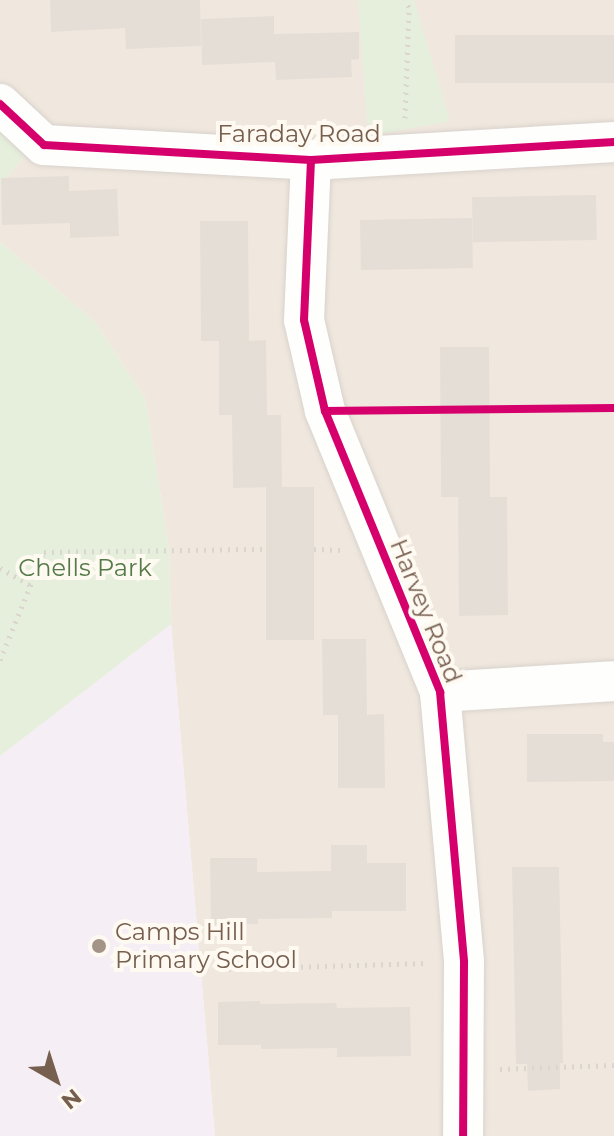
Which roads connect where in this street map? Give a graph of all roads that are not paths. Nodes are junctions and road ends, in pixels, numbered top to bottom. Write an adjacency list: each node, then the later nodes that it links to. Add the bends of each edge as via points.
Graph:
1 (0, 104): 3 (street, Faraday Road, via 44,145)
2 (614, 142): 3 (street, Faraday Road)
3 (311, 160): 5 (street, Harvey Road, via 304,320 325,411)
4 (614, 681): 5 (street)
5 (440, 692): 6 (street, Harvey Road, via 464,962)
6 (463, 1136)

